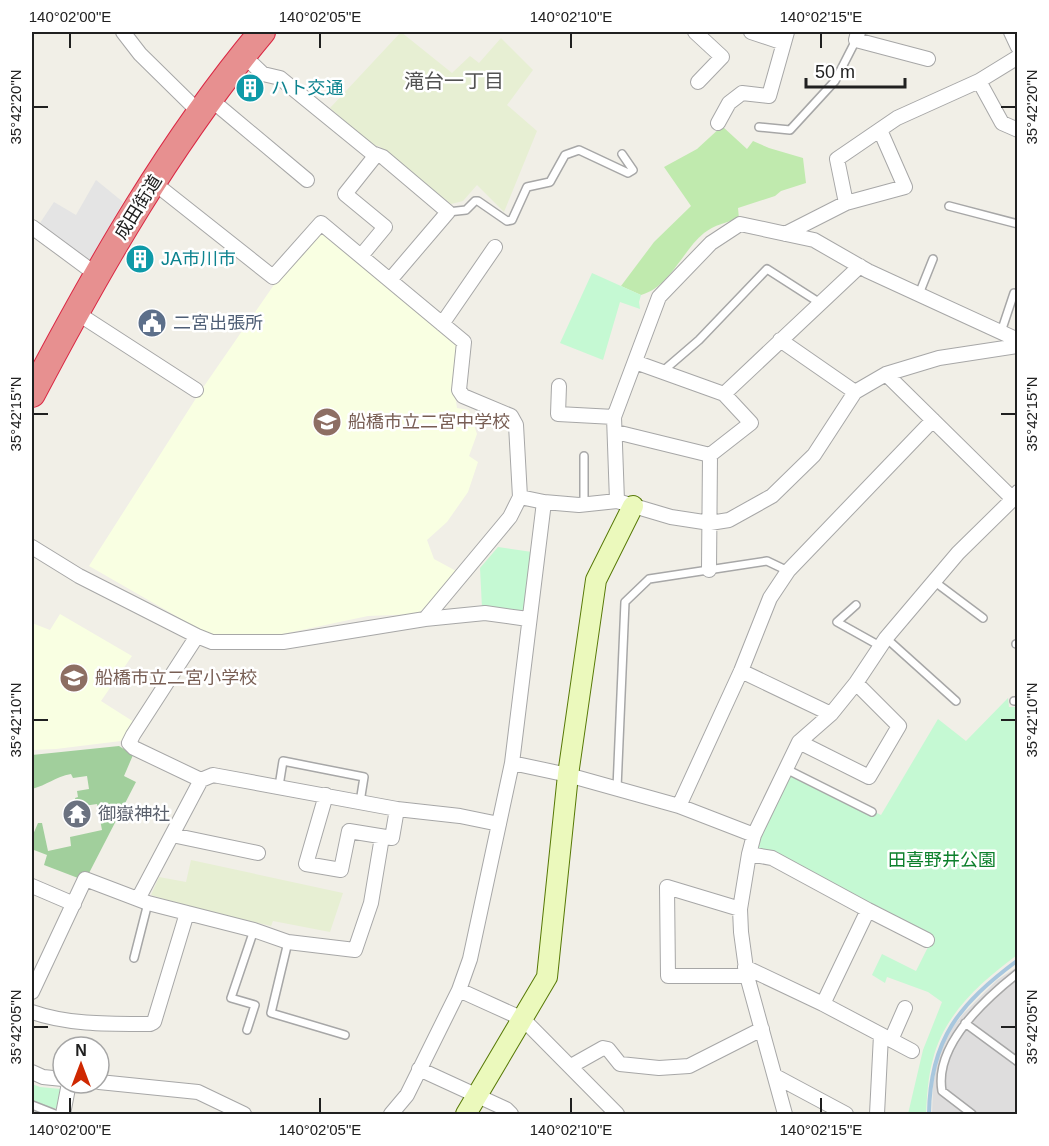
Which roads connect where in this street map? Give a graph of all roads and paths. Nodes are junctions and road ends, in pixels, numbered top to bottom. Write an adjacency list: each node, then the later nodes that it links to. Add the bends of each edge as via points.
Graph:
1 (123, 32): 14 (street, via 140,54)
2 (262, 32): 9 (highway, 成田街道)
3 (694, 32): 13 (street, via 722,57)
4 (751, 32): 7 (street)
5 (1011, 32): 8 (street)
6 (857, 36): 11 (street); 16 (lane, via 835,81 790,130)
7 (785, 37): 15 (street, via 769,96 742,93 729,103)
8 (1017, 47)
9 (243, 55): 14 (highway, 成田街道); 20 (street, via 264,74 279,78)
10 (1017, 57): 12 (street)
11 (928, 59)
12 (979, 81): 17 (street, via 897,118); 18 (street, via 1002,123)
13 (698, 82)
14 (204, 105): 21 (street); 22 (highway, 成田街道)
15 (718, 123)
16 (759, 127)
17 (880, 130): 23 (street, via 837,159); 23 (street, via 905,188)
18 (1017, 130)
19 (622, 154): 25 (lane, via 633,170 628,173 579,150 565,155 550,182 527,187 512,220 507,221 478,201 466,210)
20 (376, 155): 25 (street); 30 (street, via 345,194 385,227)
21 (307, 180)
22 (153, 182): 30 (street, via 273,277 321,223); 33 (highway, 成田街道)
23 (846, 203): 28 (street)
24 (949, 206): 26 (lane)
25 (448, 212): 34 (street)
26 (1017, 224)
27 (32, 227): 33 (street)
28 (785, 234): 32 (street, via 814,240); 44 (street, via 740,224 711,243 659,297)
29 (495, 247): 39 (street)
30 (362, 256): 34 (street)
31 (933, 260): 36 (lane)
32 (860, 266): 36 (street); 37 (street)
33 (97, 275): 38 (highway, 成田街道)
34 (390, 280): 39 (street)
35 (1014, 293): 40 (lane)
36 (919, 294): 40 (street)
37 (820, 303): 41 (street); 45 (lane, via 767,269 699,340)
38 (77, 313): 48 (highway, 成田街道); 49 (street)
39 (442, 324): 58 (street, via 464,342 459,390 463,396 511,416 516,425)
40 (1001, 332): 42 (street)
41 (780, 340): 50 (street); 51 (street)
42 (1017, 340)
43 (1017, 346): 46 (street, via 939,358)
44 (635, 362): 45 (street); 52 (street)
45 (663, 371): 51 (street)
46 (886, 374): 50 (street); 53 (street)
47 (559, 386): 52 (street, via 558,414)
48 (32, 388)
49 (196, 390)
50 (855, 392): 62 (street, via 814,455 772,496 729,520)
51 (724, 394): 55 (street, via 751,423)
52 (614, 417): 54 (street)
53 (933, 420): 57 (street); 65 (street)
54 (616, 432): 55 (street); 60 (street)
55 (710, 455): 62 (street)
56 (584, 456): 61 (lane)
57 (1015, 496): 66 (street)
58 (520, 497): 59 (street); 69 (street, via 510,517)
59 (544, 502): 61 (street); 70 (street)
60 (625, 504): 61 (street); 62 (street); 80 (street, via 596,580)
61 (584, 505)
62 (710, 523): 64 (street)
63 (32, 547): 71 (street, via 79,576)
64 (709, 570): 65 (lane, via 767,561); 83 (lane, via 649,579 625,602)
65 (788, 571): 73 (street, via 770,598)
66 (935, 582): 68 (lane); 72 (street)
67 (856, 605): 72 (lane, via 837,622)
68 (983, 618)
69 (424, 619): 70 (street, via 485,613); 71 (street, via 283,642 212,642)
70 (528, 619): 78 (street)
71 (197, 636): 81 (street, via 129,743)
72 (883, 642): 74 (street); 75 (lane)
73 (741, 670): 76 (street); 86 (street)
74 (856, 683): 76 (street); 77 (street, via 899,726 869,777)
75 (956, 701)
76 (831, 714): 77 (street)
77 (799, 742): 79 (street)
78 (512, 764): 80 (street); 89 (street)
79 (786, 769): 88 (lane); 91 (street)
80 (568, 775): 83 (street); 112 (street, via 547,977)
81 (201, 780): 82 (street, via 213,775); 90 (street)
82 (279, 786): 84 (street); 85 (lane, via 283,761 364,777)
83 (617, 788): 86 (street)
84 (326, 795): 85 (street); 92 (street, via 306,864 342,870 349,831)
85 (360, 802): 87 (street)
86 (679, 806): 91 (street)
87 (397, 809): 89 (street); 92 (street, via 392,838)
88 (872, 812)
89 (499, 824): 107 (street, via 470,959)
90 (172, 835): 93 (street); 96 (street)
91 (754, 835): 94 (street)
92 (382, 837): 103 (street, via 371,903 355,950)
93 (258, 853)
94 (749, 854): 98 (street); 99 (street, via 772,858)
95 (32, 886): 97 (street)
96 (143, 901): 97 (street, via 85,879); 100 (street); 104 (lane)
97 (74, 903): 108 (street)
98 (740, 909): 105 (street); 105 (street, via 667,887 668,975)
99 (867, 910): 102 (street); 109 (street)
100 (188, 914): 101 (street); 111 (street, via 154,1022 74,1022)
101 (254, 930): 103 (street); 115 (lane, via 231,998 255,1005)
102 (927, 940)
103 (288, 942): 116 (lane, via 271,1013)
104 (134, 958)
105 (746, 971): 109 (street); 114 (street)
106 (1017, 973): 113 (lane)
107 (459, 990): 112 (street); 121 (street)
108 (32, 992)
109 (823, 1004): 117 (street)
110 (905, 1008): 117 (street)
111 (32, 1013)
112 (523, 1019): 120 (street); 127 (street)
113 (965, 1023): 119 (lane); 139 (lane, via 945,1058 941,1083 942,1091)
114 (762, 1029): 120 (street, via 689,1066 620,1064 603,1048); 123 (street)
115 (248, 1030)
116 (345, 1035)
117 (886, 1038): 118 (street); 138 (street)
118 (912, 1052)
119 (1017, 1062)
120 (571, 1066): 135 (street)
121 (419, 1069): 127 (street); 132 (street, via 407,1095)
122 (32, 1072): 124 (street)
123 (775, 1076): 136 (street); 137 (street)
124 (51, 1078)
125 (111, 1083): 131 (street, via 190,1090)
126 (67, 1095): 130 (street)
127 (477, 1096): 133 (street); 134 (street)
128 (32, 1105): 129 (lane)
129 (55, 1114)
130 (63, 1114)
131 (244, 1114)
132 (391, 1114)
133 (466, 1114)
134 (511, 1114)
135 (617, 1114)
136 (784, 1114)
137 (846, 1114)
138 (877, 1114)
139 (972, 1114)

